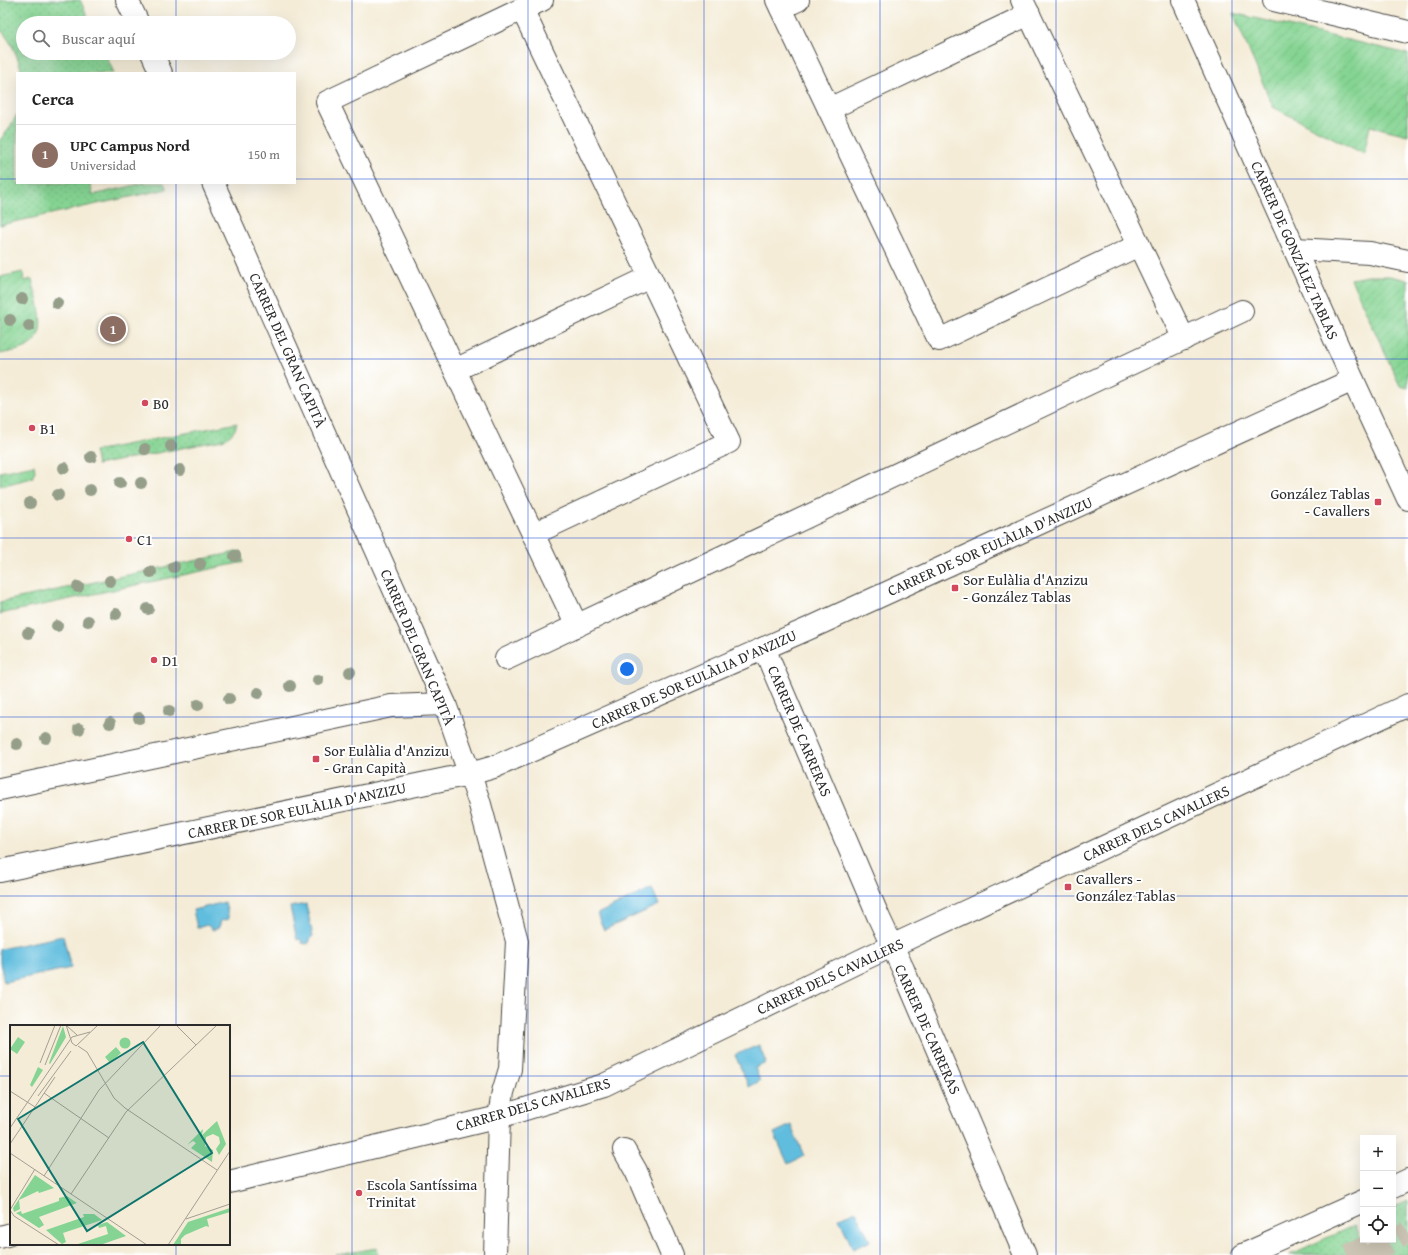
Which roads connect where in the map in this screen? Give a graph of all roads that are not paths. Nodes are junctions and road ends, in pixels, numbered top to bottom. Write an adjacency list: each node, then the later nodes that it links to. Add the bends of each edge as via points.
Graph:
1 (127, 0): 8 (street)
2 (542, 0): 7 (street)
3 (1183, 0): 15 (street, CARRER DE GONZÁLEZ TABLAS)
4 (1274, 0): 9 (street)
5 (785, 3): 12 (street)
6 (1025, 7): 12 (street); 14 (street)
7 (522, 9): 17 (street); 20 (street, via 327,102)
8 (135, 16)
9 (1408, 32)
10 (155, 60): 11 (street)
11 (161, 72)
12 (829, 109): 14 (street, via 939,340)
13 (213, 184): 27 (street, CARRER DEL GRAN CAPITÀ)
14 (1139, 245): 19 (street)
15 (1295, 249): 16 (street, via 1370,252); 21 (street, CARRER DE GONZÁLEZ TABLAS)
16 (1408, 261)
17 (650, 278): 20 (street); 23 (street, via 729,442)
18 (1242, 311): 19 (street)
19 (1184, 339): 24 (street)
20 (455, 370): 23 (street)
21 (1353, 380): 22 (street, CARRER DE GONZÁLEZ TABLAS); 25 (street, CARRER DE SOR EULÀLIA D'ANZIZU)
22 (1406, 491)
23 (533, 534): 24 (street)
24 (577, 626): 26 (street)
25 (764, 648): 29 (street, CARRER DE SOR EULÀLIA D'ANZIZU, via 494,767); 32 (street, CARRER DE CARRERAS)
26 (506, 659)
27 (445, 704): 29 (street, CARRER DEL GRAN CAPITÀ); 30 (street, via 391,706)
28 (1408, 705): 32 (street, CARRER DELS CAVALLERS)
29 (470, 774): 31 (street, CARRER DE SOR EULÀLIA D'ANZIZU); 33 (street, CARRER DEL GRAN CAPITÀ, via 517,942 510,1069)
30 (0, 789)
31 (0, 871)
32 (892, 947): 33 (street, CARRER DELS CAVALLERS, via 604,1085); 43 (street, CARRER DE CARRERAS)
33 (499, 1116): 36 (street, CARRER DELS CAVALLERS); 41 (street, CARRER DEL GRAN CAPITÀ)
34 (624, 1150): 42 (street, via 636,1171)
35 (1408, 1180): 37 (street)
36 (230, 1182)
37 (1396, 1186)
38 (1360, 1202): 44 (street)
39 (10, 1234): 40 (street)
40 (0, 1237)
41 (495, 1255)
42 (672, 1255)
43 (1025, 1255)
44 (1243, 1255)

